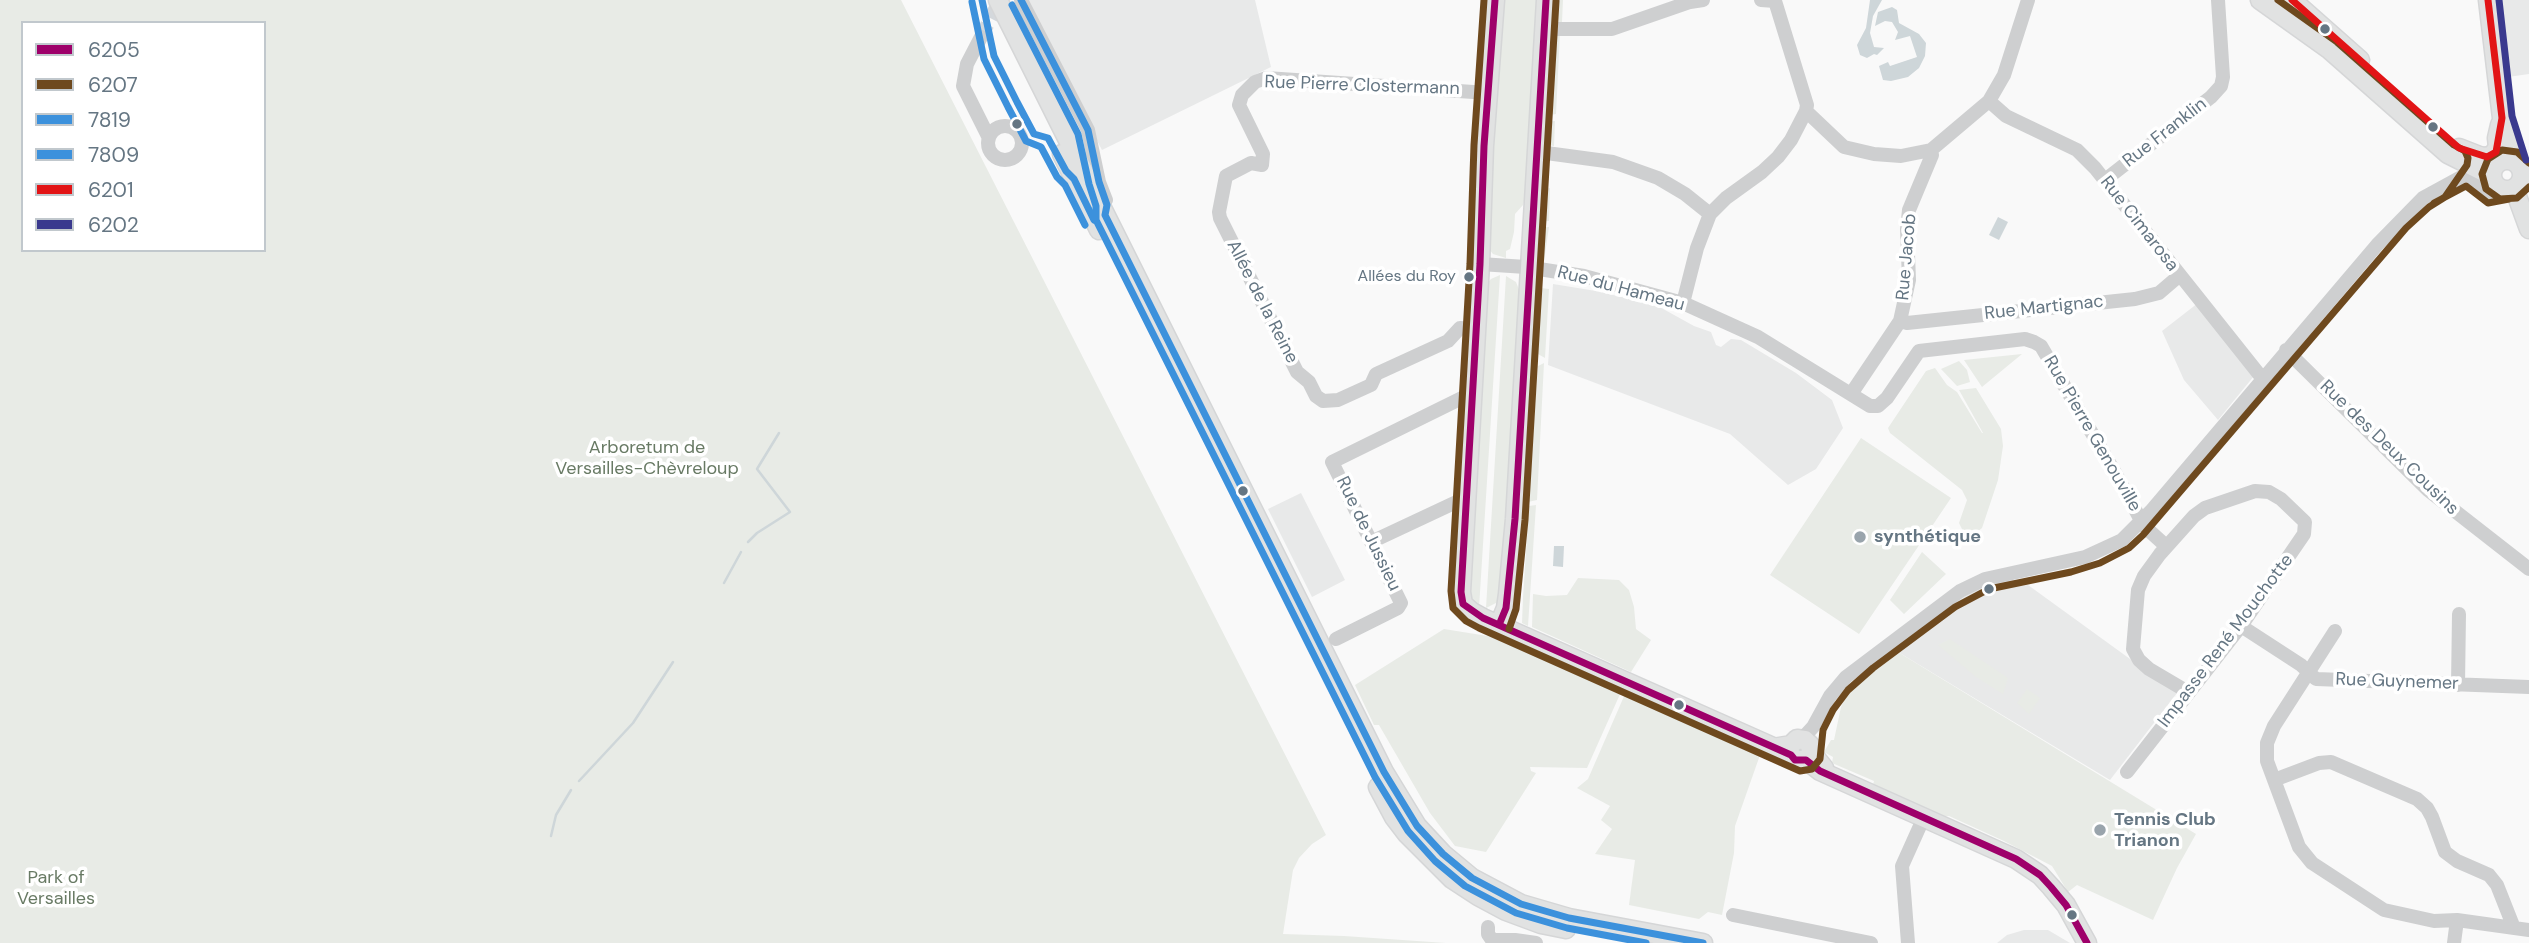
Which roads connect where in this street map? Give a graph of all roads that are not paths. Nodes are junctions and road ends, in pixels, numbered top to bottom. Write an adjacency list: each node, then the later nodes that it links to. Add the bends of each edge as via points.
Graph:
1 (987, 0): 64 (main road, via 1385,799 1407,834 1436,865 1478,897 1524,919)
2 (998, 0): 28 (main road)
3 (1021, 0): 28 (street, via 1088,130 1108,205)
4 (1495, 0): 15 (main road)
5 (1546, 0): 13 (main road)
6 (1703, 0): 13 (street, via 1612,29)
7 (1771, 0): 18 (street)
8 (2028, 0): 17 (street, via 2004,75)
9 (2218, 0): 25 (street, Rue Franklin, via 2221,86)
10 (2260, 0): 23 (main road, via 2330,50 2448,154)
11 (2292, 0): 23 (main road)
12 (2488, 0): 19 (main road)
13 (1545, 29): 22 (main road)
14 (981, 37): 20 (street, via 963,82 982,122)
15 (1488, 93): 16 (street, Rue Pierre Clostermann, via 1266,78); 30 (main road)
16 (1242, 95): 35 (street, Allée de la Reine, via 1239,104 1263,154 1262,165 1251,163 1226,176 1220,218 1297,372 1316,396 1323,401 1338,400 1371,385 1376,374 1448,341 1460,328)
17 (1989, 101): 21 (street); 25 (street, Rue Cimarosa, via 2006,116 2077,150)
18 (1806, 111): 21 (street, via 1844,147 1901,156); 27 (street, via 1778,157)
19 (2501, 122): 23 (main road, via 2492,156); 24 (main road)
20 (994, 132)
21 (1931, 150): 34 (street, Rue Jacob, via 1909,210 1909,280)
22 (1539, 152): 27 (street, via 1613,162 1658,178); 31 (main road)
23 (2460, 153): 24 (main road); 26 (street)
24 (2509, 175): 26 (street, via 2491,193 2467,174); 29 (main road)
25 (2105, 180): 32 (street, Rue Cimarosa)
26 (2437, 190): 36 (street, via 2398,221)
27 (1710, 214): 33 (street)
28 (1105, 215): 65 (main road, via 1389,783 1417,827 1460,869 1542,912)
29 (2529, 229)
30 (1480, 264): 31 (street, Rue du Hameau); 35 (main road)
31 (1531, 268): 33 (street, Rue du Hameau, via 1584,276); 46 (main road, via 1515,519 1506,608)
32 (2180, 275): 34 (street, Rue Martignac, via 2159,293 2135,299); 37 (street, Rue Cimarosa)
33 (1683, 303): 39 (street, Rue du Hameau, via 1758,337)
34 (1900, 321): 39 (street, Rue Jacob)
35 (1475, 329): 38 (main road)
36 (2286, 350): 37 (street); 44 (street, Rue des Deux Cousins, via 2428,490)
37 (2262, 378): 41 (street)
38 (1472, 393): 40 (main road); 42 (street, Rue de Jussieu, via 1332,463)
39 (1857, 399): 41 (street, Rue Pierre Genouville, via 1874,406 1883,403 1919,351 2025,339 2034,342 2041,346)
40 (1466, 497): 42 (street); 46 (main road, via 1461,598 1466,608)
41 (2142, 521): 43 (street, Rue Pierre Genouville); 54 (street, via 2122,540 2096,554 1986,579 1960,591 1854,670 1830,696)
42 (1371, 542): 49 (street, Rue de Jussieu, via 1401,603)
43 (2166, 546): 47 (street, Impasse René Mouchotte, via 2205,508 2255,491 2269,492 2305,522 2304,534); 53 (street, via 2138,590 2133,649 2149,669)
44 (2529, 569)
45 (2459, 614): 51 (street)
46 (1499, 625): 54 (main road)
47 (2241, 626): 50 (street, Rue Guynemer); 53 (street, Impasse René Mouchotte)
48 (2335, 631): 50 (street)
49 (1336, 639)
50 (2308, 673): 51 (street, Rue Guynemer, via 2316,679); 56 (street, via 2269,737 2266,755)
51 (2458, 685): 52 (street, Rue Guynemer)
52 (2529, 687)
53 (2188, 692): 55 (street, Impasse René Mouchotte)
54 (1800, 746): 57 (main road, via 1820,771)
55 (2127, 772)
56 (2274, 780): 59 (street, via 2299,847 2312,863 2376,906 2434,921); 61 (street, via 2331,762 2417,799 2432,817 2445,852 2489,875)
57 (1924, 817): 67 (street, via 1902,866); 68 (main road, via 2016,859 2040,875 2066,905)
58 (1733, 915): 66 (street)
59 (2458, 920): 61 (street); 69 (street)
60 (1489, 927): 62 (street, via 1492,940)
61 (2521, 929)
62 (1514, 941): 63 (street)
63 (1536, 943)
64 (1649, 943)
65 (1703, 943)
66 (1871, 943)
67 (1908, 943)
68 (2087, 943)
69 (2454, 943)

